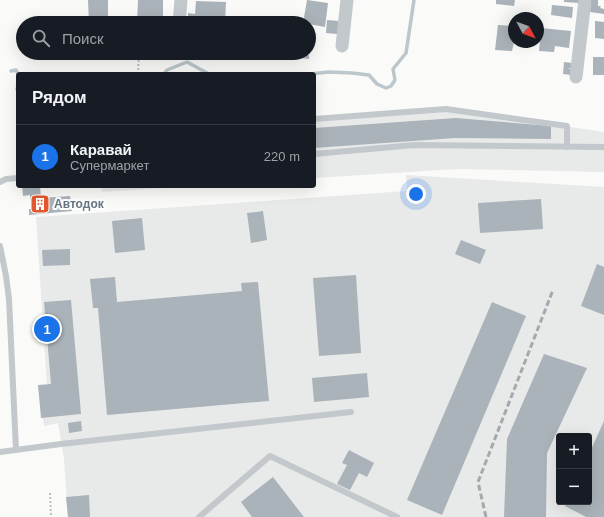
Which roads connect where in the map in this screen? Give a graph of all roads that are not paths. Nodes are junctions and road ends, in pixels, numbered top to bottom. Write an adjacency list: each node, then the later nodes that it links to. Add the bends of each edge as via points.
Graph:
1 (181, 0): 4 (street)
2 (347, 0): 5 (street)
3 (585, 0): 6 (street)
4 (180, 16)
5 (342, 46)
6 (576, 77)
7 (316, 119): 8 (lane, via 446,109 567,126)
8 (567, 147): 9 (lane); 10 (lane, via 414,145)
9 (604, 147)
10 (316, 154)
11 (16, 178): 12 (lane)
12 (0, 182)
13 (0, 246): 15 (lane, via 10,299)
14 (351, 412): 15 (lane)
15 (16, 450): 16 (lane)
16 (0, 452)
17 (200, 517): 18 (lane, via 270,456)
18 (397, 517)

